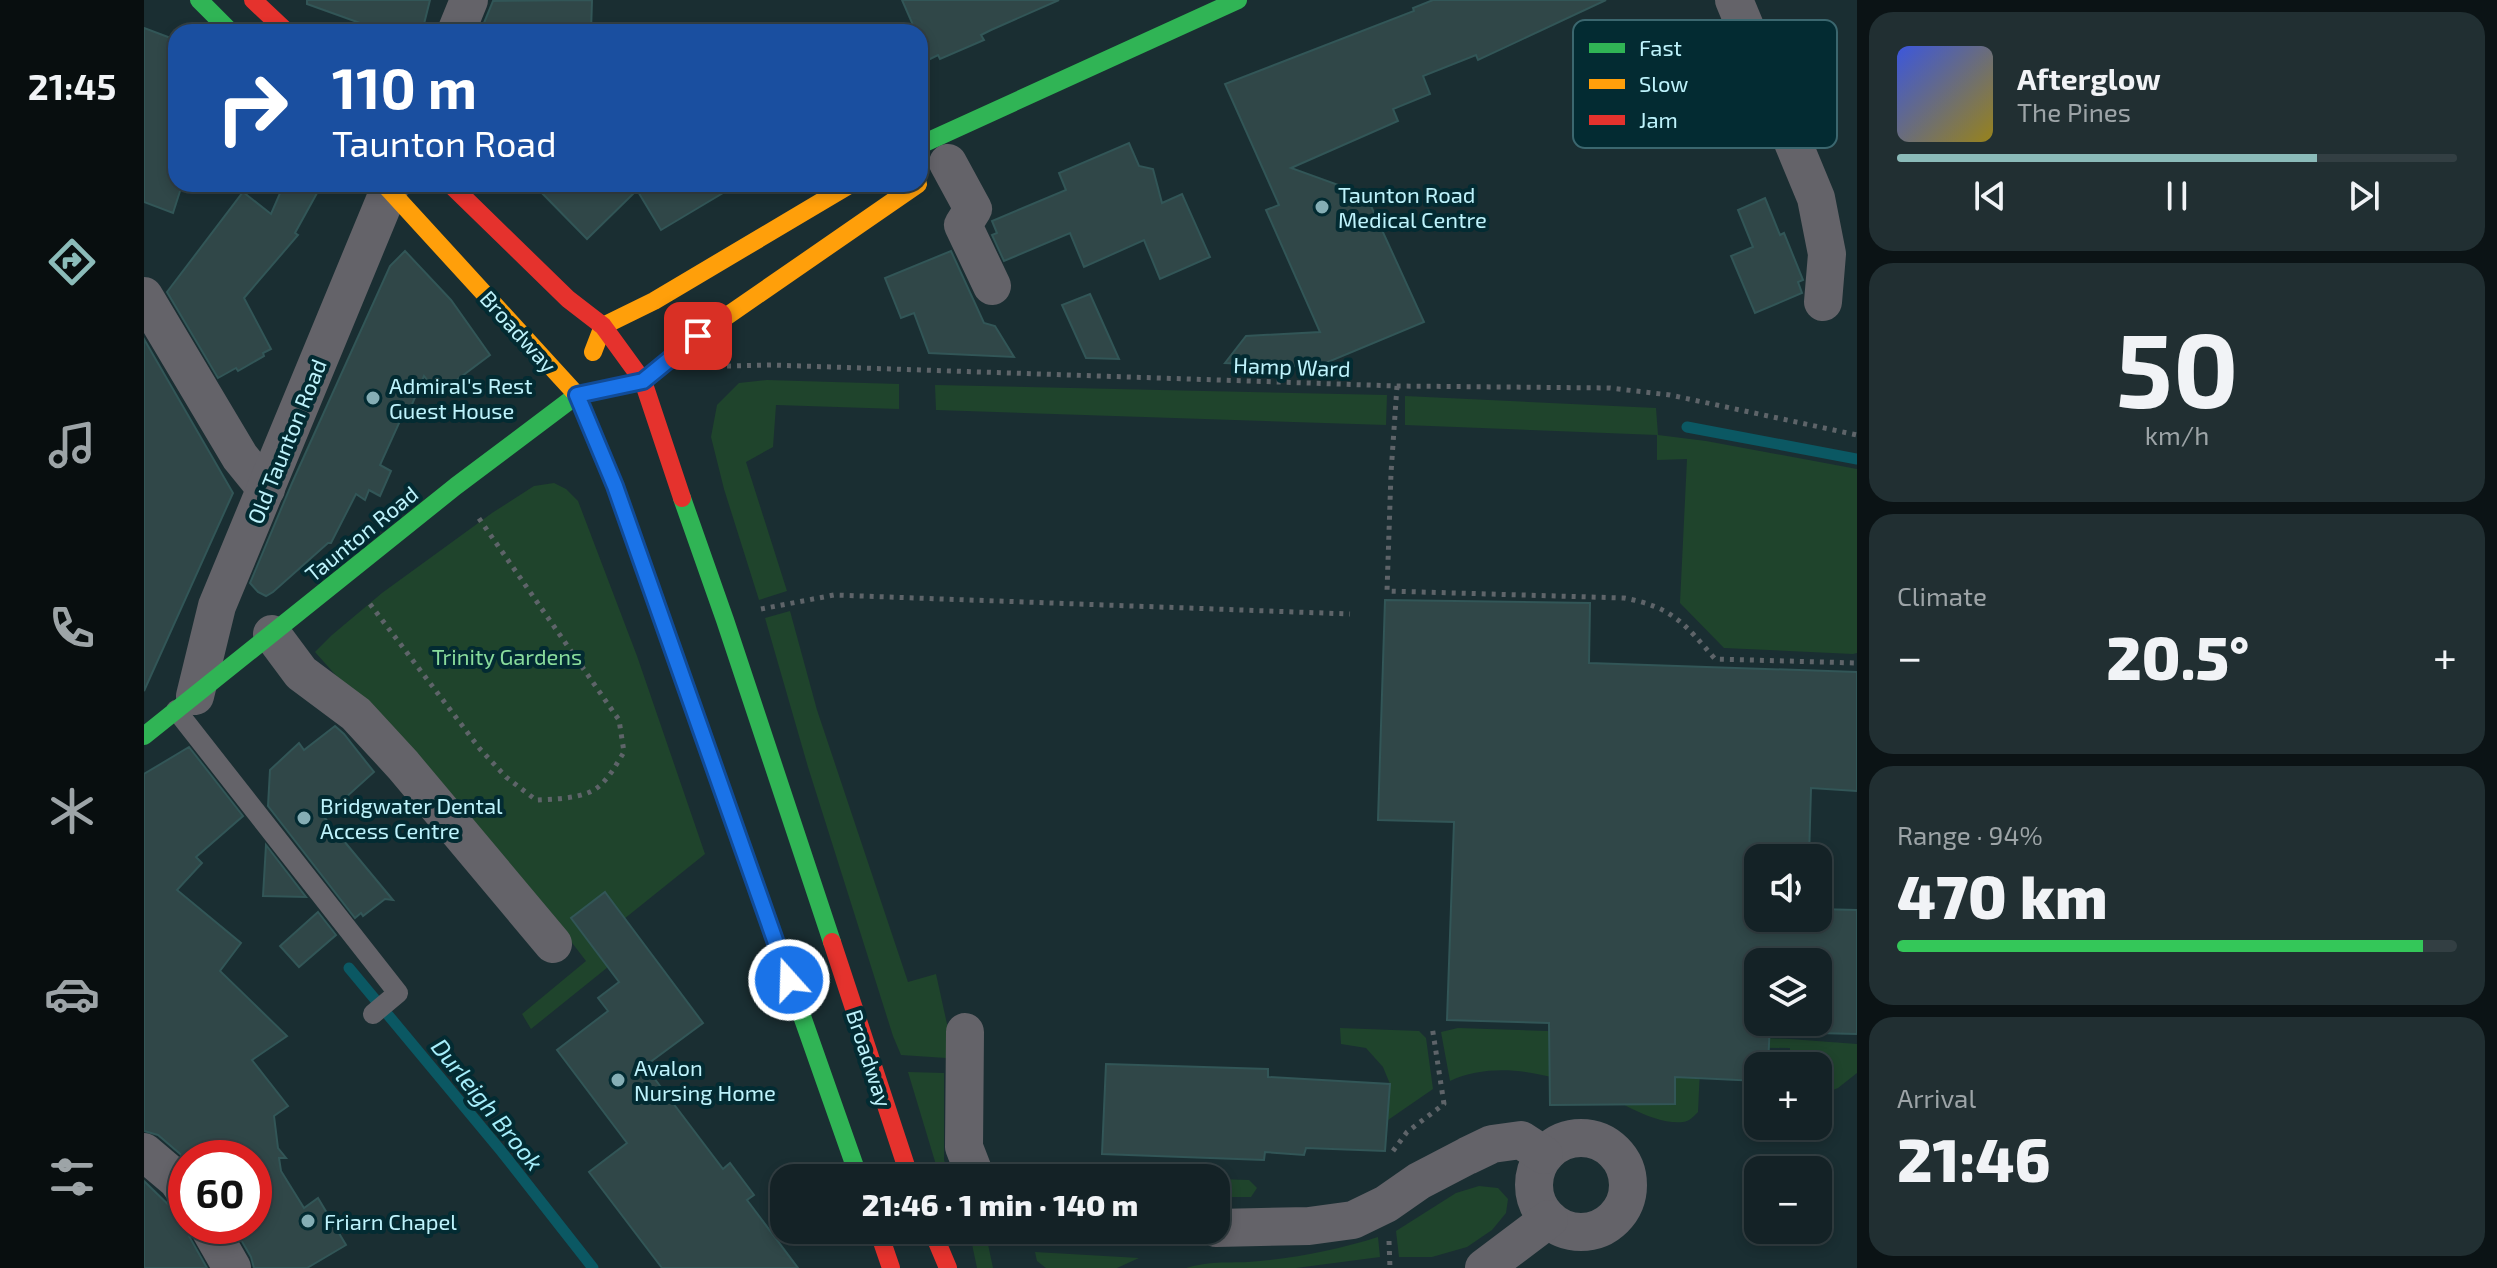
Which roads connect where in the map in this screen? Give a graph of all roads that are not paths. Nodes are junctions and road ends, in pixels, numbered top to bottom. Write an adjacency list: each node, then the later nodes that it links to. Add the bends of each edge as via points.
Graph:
1 (199, 0): 7 (main road)
2 (253, 0): 8 (main road)
3 (469, 0): 9 (street)
4 (1238, 0): 10 (main road, Taunton Road)
5 (1734, 0): 6 (street)
6 (1742, 20)
7 (223, 24)
8 (278, 24)
9 (459, 24)
10 (1056, 85): 11 (main road, Taunton Road); 13 (main road, Taunton Road)
11 (984, 137)
12 (1795, 148): 21 (street, via 1816,198 1827,254)
13 (933, 166): 19 (street, via 973,209 963,225)
14 (384, 192): 25 (street, Old Taunton Road)
15 (391, 192): 23 (main road, Broadway)
16 (458, 192): 22 (main road, Broadway)
17 (838, 192): 22 (main road)
18 (897, 192): 24 (main road, Taunton Road)
19 (992, 286)
20 (144, 296): 25 (street, via 240,457)
21 (1823, 302)
22 (603, 326): 23 (main road); 24 (main road, Broadway)
23 (582, 381): 24 (main road, Taunton Road); 26 (main road, Taunton Road); 34 (main road, Broadway)
24 (643, 381): 35 (main road, Broadway)
25 (266, 489): 27 (street, Old Taunton Road, via 217,606)
26 (272, 634): 27 (main road, Taunton Road); 29 (street, via 301,673 356,714 403,765)
27 (185, 703): 28 (main road, Taunton Road); 30 (lane, via 398,993)
28 (144, 736)
29 (553, 944)
30 (380, 1008)
31 (965, 1032): 36 (street, via 964,1147)
32 (144, 1152): 37 (street)
33 (1544, 1155): 38 (street, via 1537,1167 1535,1195); 38 (street, via 1568,1139 1597,1140 1619,1158 1628,1186 1617,1216 1604,1225 1573,1231); 39 (street, via 1521,1140 1492,1144 1353,1220)
34 (854, 1164)
35 (905, 1164)
36 (971, 1164)
37 (168, 1172)
38 (1549, 1219): 46 (street)
39 (1230, 1228)
40 (218, 1244): 43 (street)
41 (883, 1244): 44 (main road)
42 (938, 1244): 45 (main road)
43 (232, 1268)
44 (891, 1268)
45 (948, 1268)
46 (1484, 1268)

